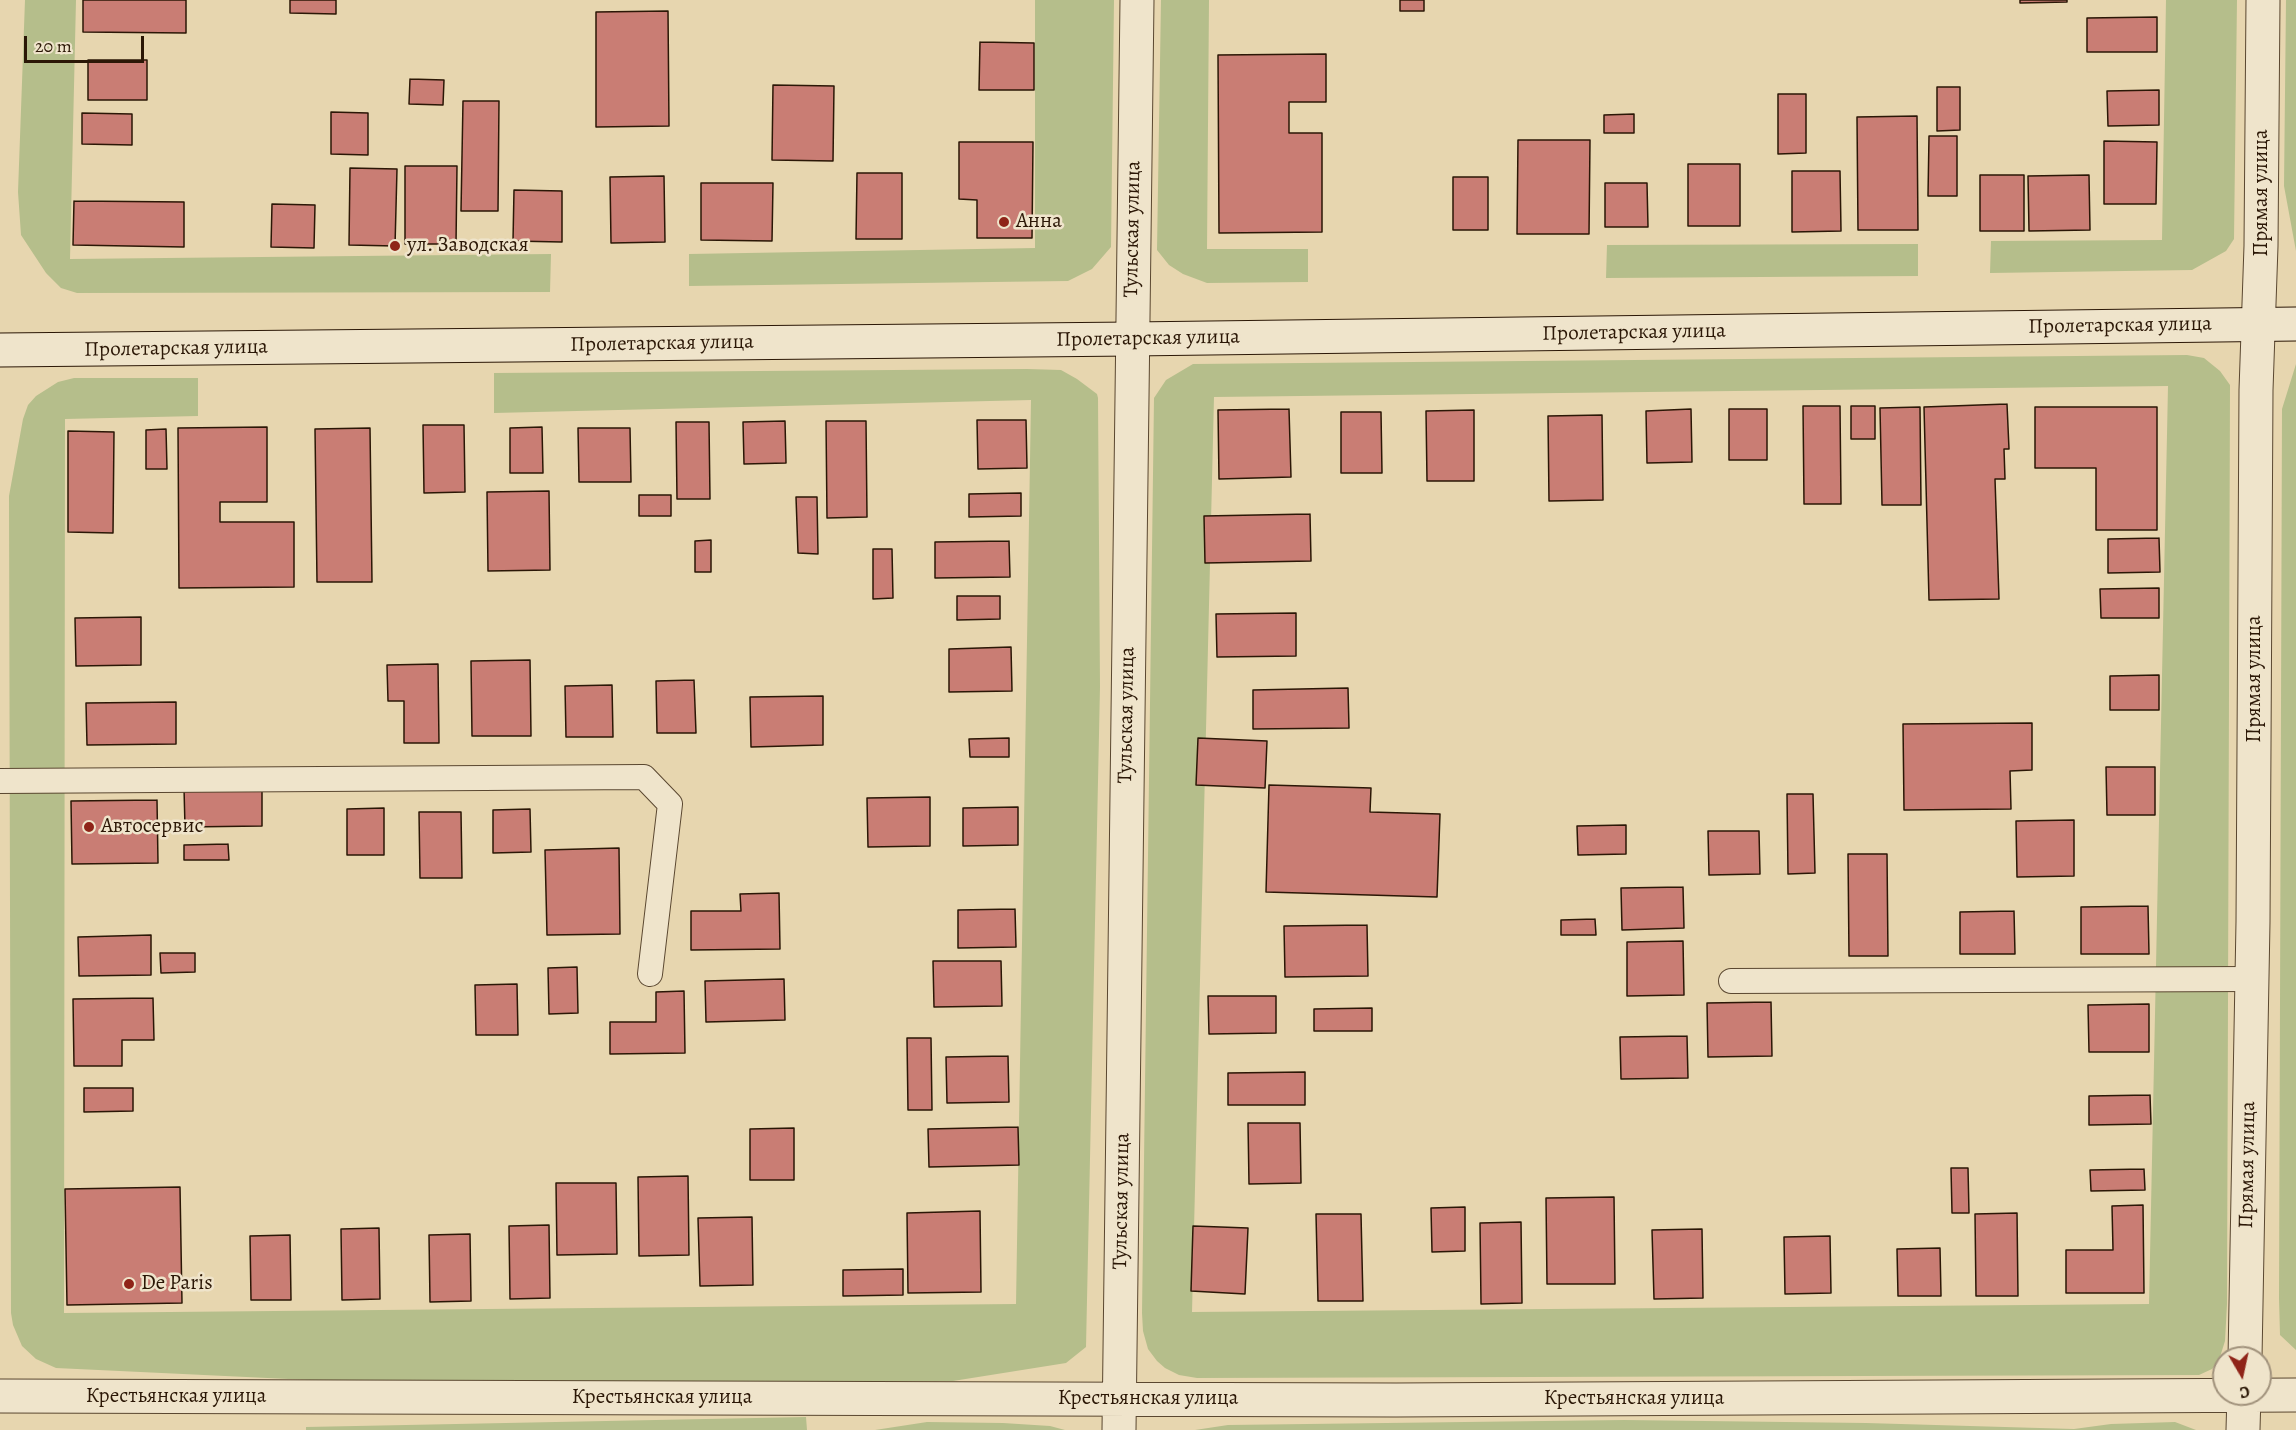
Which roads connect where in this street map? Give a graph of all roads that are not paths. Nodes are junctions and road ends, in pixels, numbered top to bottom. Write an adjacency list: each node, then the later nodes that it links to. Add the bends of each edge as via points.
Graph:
1 (1137, 0): 5 (street, Тульская улица)
2 (2263, 0): 3 (street, Прямая улица)
3 (2260, 324): 4 (street, Пролетарская улица); 5 (street, Пролетарская улица); 9 (street, Прямая улица, via 2256,390)
4 (2296, 324)
5 (1132, 339): 6 (street, Пролетарская улица); 17 (street, Тульская улица)
6 (0, 350)
7 (0, 781): 8 (lane, via 644,777 670,804)
8 (650, 974)
9 (2251, 979): 10 (lane); 11 (street, Прямая улица)
10 (1731, 981)
11 (2245, 1346)
12 (2212, 1395): 17 (street, Крестьянская улица, via 1646,1399)
13 (2272, 1395): 14 (street, Крестьянская улица)
14 (2296, 1395)
15 (0, 1396): 17 (street, Крестьянская улица)
16 (2244, 1406): 18 (street)
17 (1120, 1414)
18 (2243, 1430)

